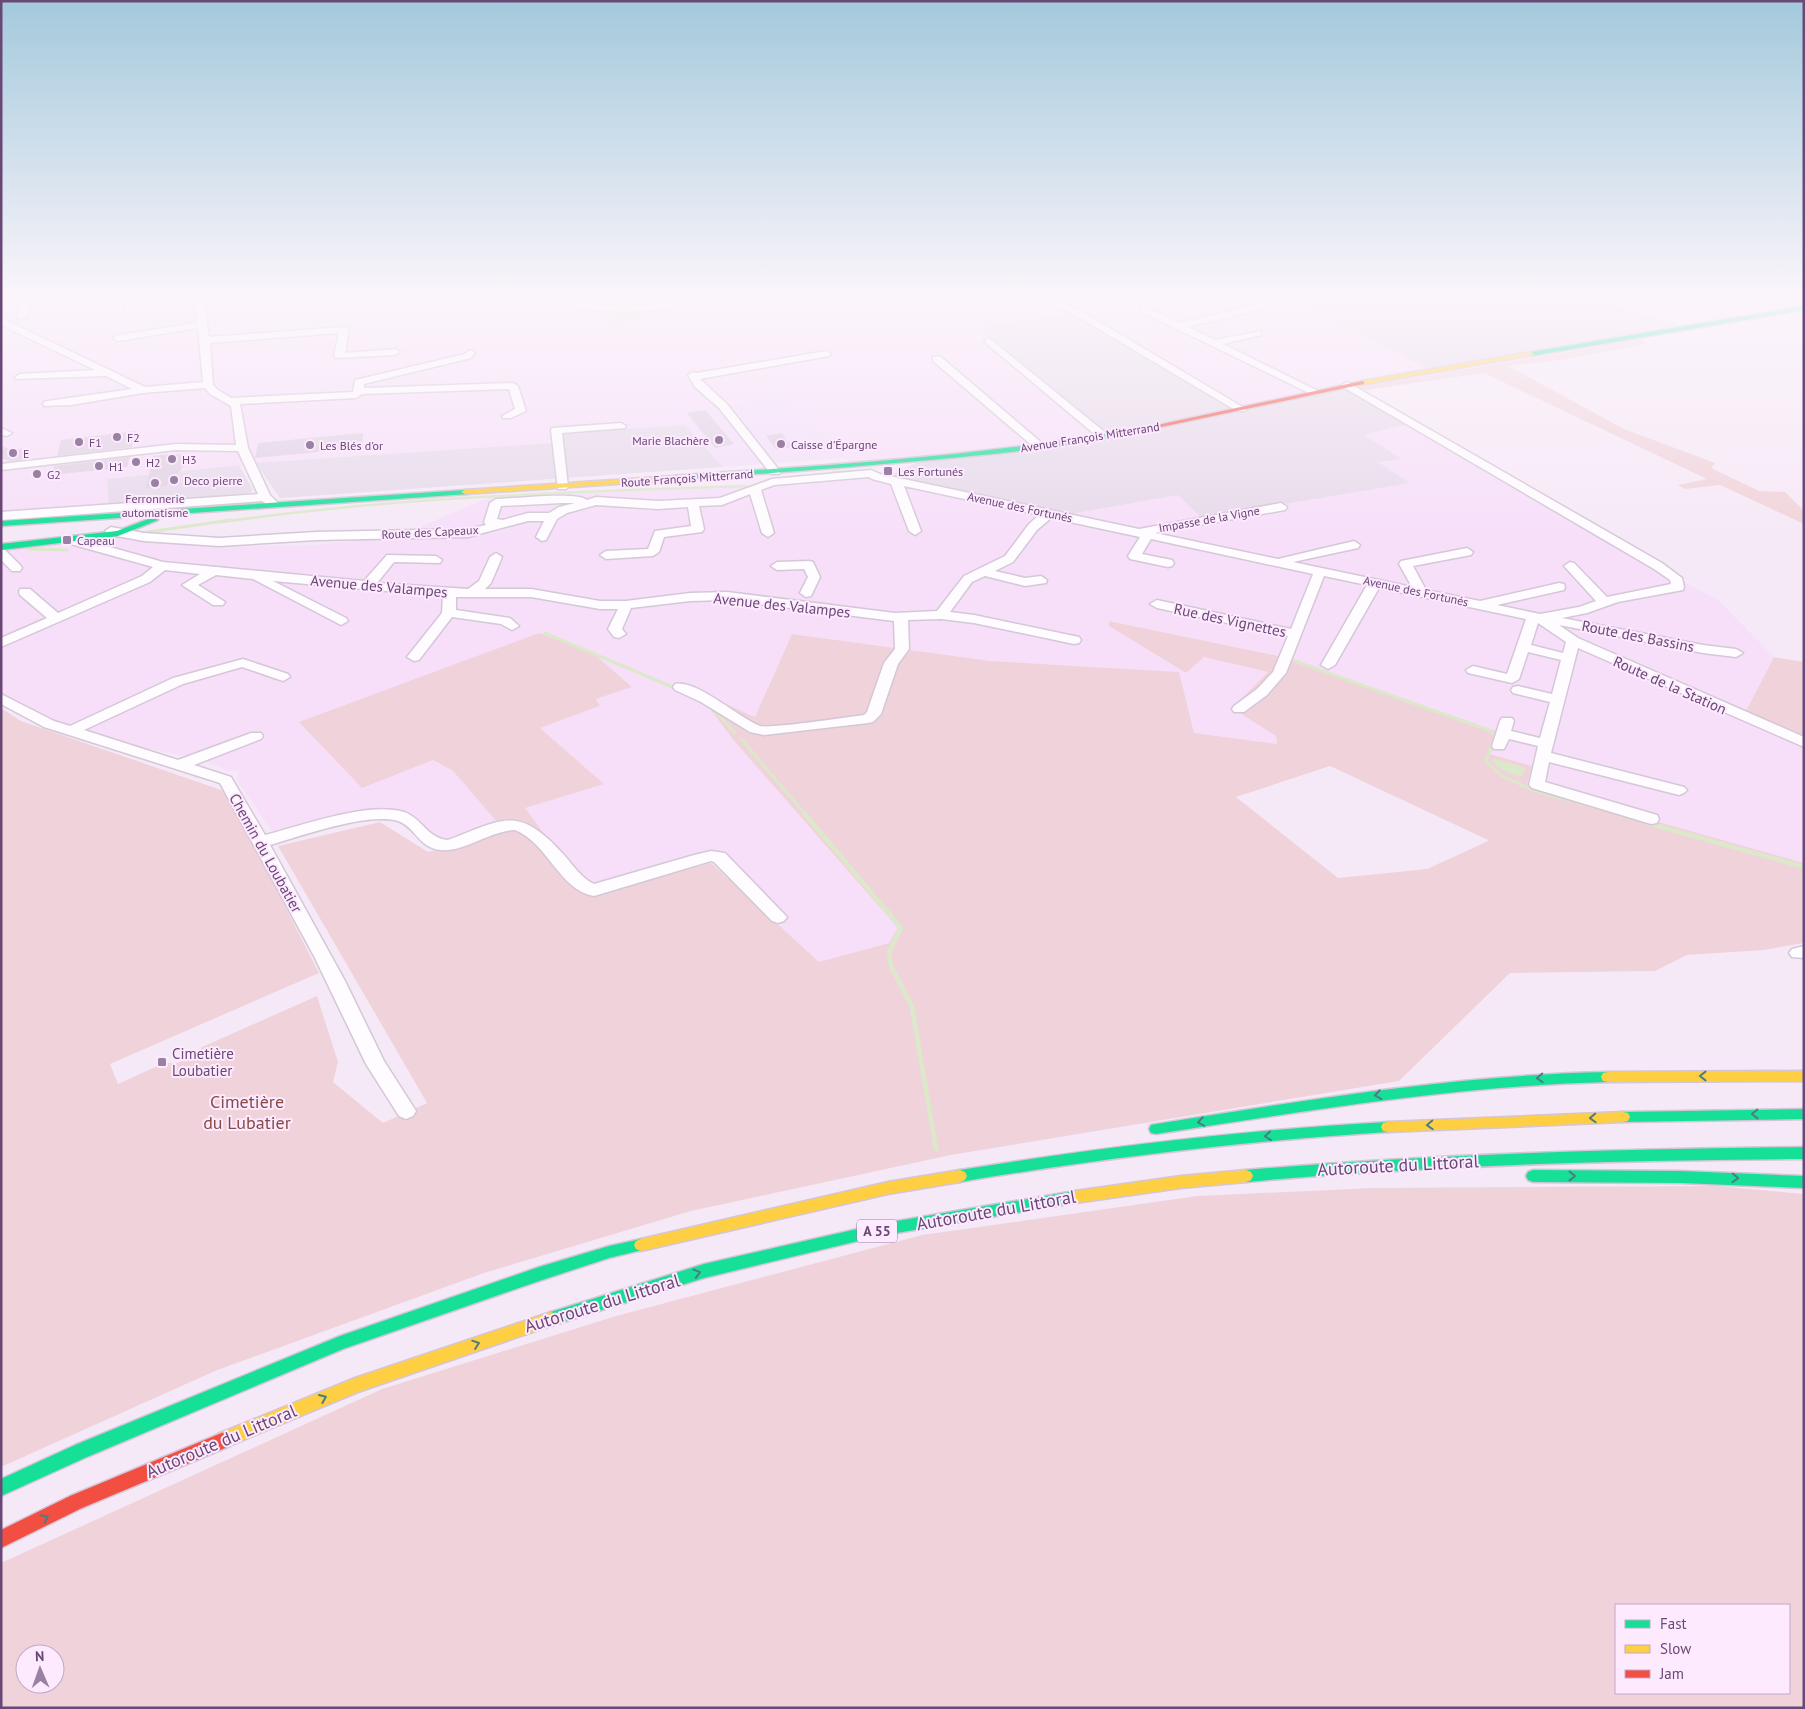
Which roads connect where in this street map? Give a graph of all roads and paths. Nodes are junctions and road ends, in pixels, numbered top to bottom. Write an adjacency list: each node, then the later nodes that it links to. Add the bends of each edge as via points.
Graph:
1 (693, 376): 27 (street, via 723,406)
2 (20, 377): 3 (street)
3 (25, 377)
4 (117, 377): 14 (street)
5 (207, 377): 12 (street)
6 (381, 377): 15 (street, via 359,382)
7 (958, 377): 23 (street)
8 (1031, 377): 22 (street)
9 (1186, 377): 19 (street)
10 (1284, 377): 16 (street)
11 (1396, 377): 13 (main road, Avenue François Mitterrand)
12 (208, 385): 14 (street); 17 (street)
13 (1347, 385): 16 (main road, Avenue François Mitterrand); 80 (street, Avenue des Fortunés, via 1676,578 1678,587)
14 (143, 390): 18 (street, via 96,403)
15 (359, 391): 17 (street, via 356,395); 20 (street, via 513,386 521,411)
16 (1315, 392): 19 (main road, Avenue François Mitterrand)
17 (230, 401): 24 (street, via 236,405)
18 (48, 404)
19 (1241, 409): 22 (main road, Avenue François Mitterrand)
20 (507, 416)
21 (621, 426): 29 (street, via 556,430)
22 (1103, 436): 23 (main road, Avenue François Mitterrand)
23 (1039, 446): 25 (main road, Avenue François Mitterrand)
24 (242, 448): 26 (street, via 176,447); 32 (street)
25 (906, 461): 27 (main road, Route François Mitterrand)
26 (1, 467)
27 (773, 477): 28 (street, Avenue des Fortunés, via 871,473); 29 (main road, Route François Mitterrand); 30 (street, Route des Capeaux)
28 (896, 481): 37 (street, Avenue des Fortunés); 46 (street)
29 (562, 486): 31 (main road, Route François Mitterrand)
30 (754, 488): 34 (street, Route des Capeaux, via 722,501); 47 (street)
31 (469, 492): 32 (main road); 39 (main road)
32 (269, 500): 35 (street); 38 (street)
33 (596, 501): 34 (street, Route des Capeaux, via 658,506); 40 (street, Route des Capeaux, via 563,510); 43 (street, via 496,502 490,522)
34 (693, 503): 55 (street, via 698,529 659,534 652,552)
35 (248, 506): 41 (main road, via 144,515); 42 (main road)
36 (1281, 507): 48 (street, Impasse de la Vigne)
37 (1049, 513): 48 (street, Avenue des Fortunés); 66 (street, via 1033,527 1010,559)
38 (1, 516)
39 (164, 518): 41 (main road); 45 (main road)
40 (552, 518): 43 (street, Route des Capeaux, via 528,518); 49 (street)
41 (131, 520): 44 (main road); 45 (main road)
42 (1, 524)
43 (504, 524): 45 (street, Route des Capeaux, via 468,533 219,542 144,537)
44 (1, 528)
45 (116, 531): 50 (main road)
46 (915, 531)
47 (768, 533)
48 (1142, 533): 58 (street, Avenue des Fortunés); 59 (street, via 1134,556)
49 (542, 537)
50 (71, 540): 52 (main road); 60 (street, Avenue des Valampes)
51 (1354, 545): 58 (street)
52 (1, 547)
53 (1, 552): 63 (street)
54 (1467, 552): 74 (street, via 1405,564)
55 (606, 555)
56 (496, 557): 76 (street, via 485,583)
57 (436, 560): 70 (street, via 391,558)
58 (1276, 562): 65 (street, Avenue des Fortunés)
59 (1168, 563)
60 (162, 566): 64 (street, Avenue des Valampes); 88 (street, via 146,579)
61 (777, 566): 77 (street, via 809,565 814,577)
62 (1570, 566): 80 (street)
63 (16, 568)
64 (215, 571): 67 (street, Avenue des Valampes); 79 (street, via 188,585)
65 (1320, 571): 69 (street, Avenue des Fortunés); 92 (street, Rue des Vignettes)
66 (985, 572): 68 (street, via 1025,582); 85 (street, via 968,579)
67 (249, 575): 70 (street, Avenue des Valampes); 89 (street, Avenue des Valampes)
68 (1041, 580)
69 (1376, 583): 74 (street, Avenue des Fortunés); 100 (street)
70 (368, 585): 75 (street, Avenue des Valampes)
71 (1559, 587): 83 (street)
72 (824, 590): 77 (street)
73 (26, 592): 88 (street)
74 (1421, 592): 83 (street, Avenue des Fortunés)
75 (450, 593): 76 (street, Avenue des Valampes); 84 (street)
76 (472, 593): 82 (street, Avenue des Valampes, via 531,593 600,605)
77 (806, 593): 78 (street)
78 (765, 601): 82 (street, Avenue des Valampes, via 727,596 690,597); 86 (street, Avenue des Valampes)
79 (218, 602)
80 (1605, 603): 87 (street, Avenue des Fortunés)
81 (1157, 604): 92 (street, Rue des Vignettes)
82 (626, 605): 91 (street, via 615,629)
83 (1480, 605): 87 (street, Avenue des Fortunés)
84 (449, 613): 90 (street, via 505,621); 98 (street)
85 (941, 615): 86 (street, Avenue des Valampes); 93 (street, Avenue des Valampes)
86 (901, 617): 103 (street, via 902,649 891,662 874,714 868,719 764,731)
87 (1537, 617): 94 (street, Route de la Station); 97 (street, Route des Bassins); 101 (street, via 1512,679)
88 (57, 619): 95 (street)
89 (341, 621)
90 (512, 626)
91 (619, 634)
92 (1296, 634): 107 (street, via 1279,673 1262,692)
93 (1074, 640)
94 (1573, 641): 99 (street); 111 (street, Route de la Station)
95 (1, 643)
96 (1531, 649): 99 (street)
97 (1736, 653)
98 (414, 657)
99 (1569, 658): 106 (street)
100 (1328, 666)
101 (1472, 670)
102 (283, 677): 108 (street, via 243,663 178,681)
103 (680, 687)
104 (1518, 690): 106 (street)
105 (1, 698): 108 (street, Chemin du Loubatier, via 49,724)
106 (1558, 700): 112 (street)
107 (1239, 709)
108 (71, 731): 113 (street, Chemin du Loubatier)
109 (1503, 733): 112 (street)
110 (256, 736): 113 (street)
111 (1804, 743)
112 (1545, 750): 114 (street); 115 (street, via 1537,785)
113 (179, 765): 116 (street, Chemin du Loubatier, via 226,780)
114 (1679, 790)
115 (1651, 819)
116 (260, 842): 117 (street, via 351,818 389,815 403,818 431,843 441,846 518,825 530,830 578,882 594,890 694,860 719,856); 119 (street, Chemin du Loubatier, via 336,981 389,1090)
117 (778, 917)
118 (1804, 1076): 121 (main road, one-way to 121, via 1550,1078 1481,1082)
119 (406, 1111)
120 (1804, 1114): 130 (main road, one-way to 130, via 1494,1122 1330,1130 1178,1144 1012,1166 888,1188)
121 (1145, 1131)
122 (1804, 1153): 126 (main road, Autoroute du Littoral / A 55, via 1426,1161)
123 (910, 1173): 128 (main road)
124 (1393, 1176): 126 (main road)
125 (1524, 1176): 127 (main road, one-way to 127)
126 (1181, 1182): 132 (main road, Autoroute du Littoral / A 55, one-way to 126, via 76,1502 355,1385 704,1271 888,1228 1035,1202)
127 (1804, 1182)
128 (842, 1186)
129 (756, 1206): 130 (main road)
130 (609, 1252): 131 (main road, via 340,1343 81,1451)
131 (1, 1488)
132 (1, 1539)

